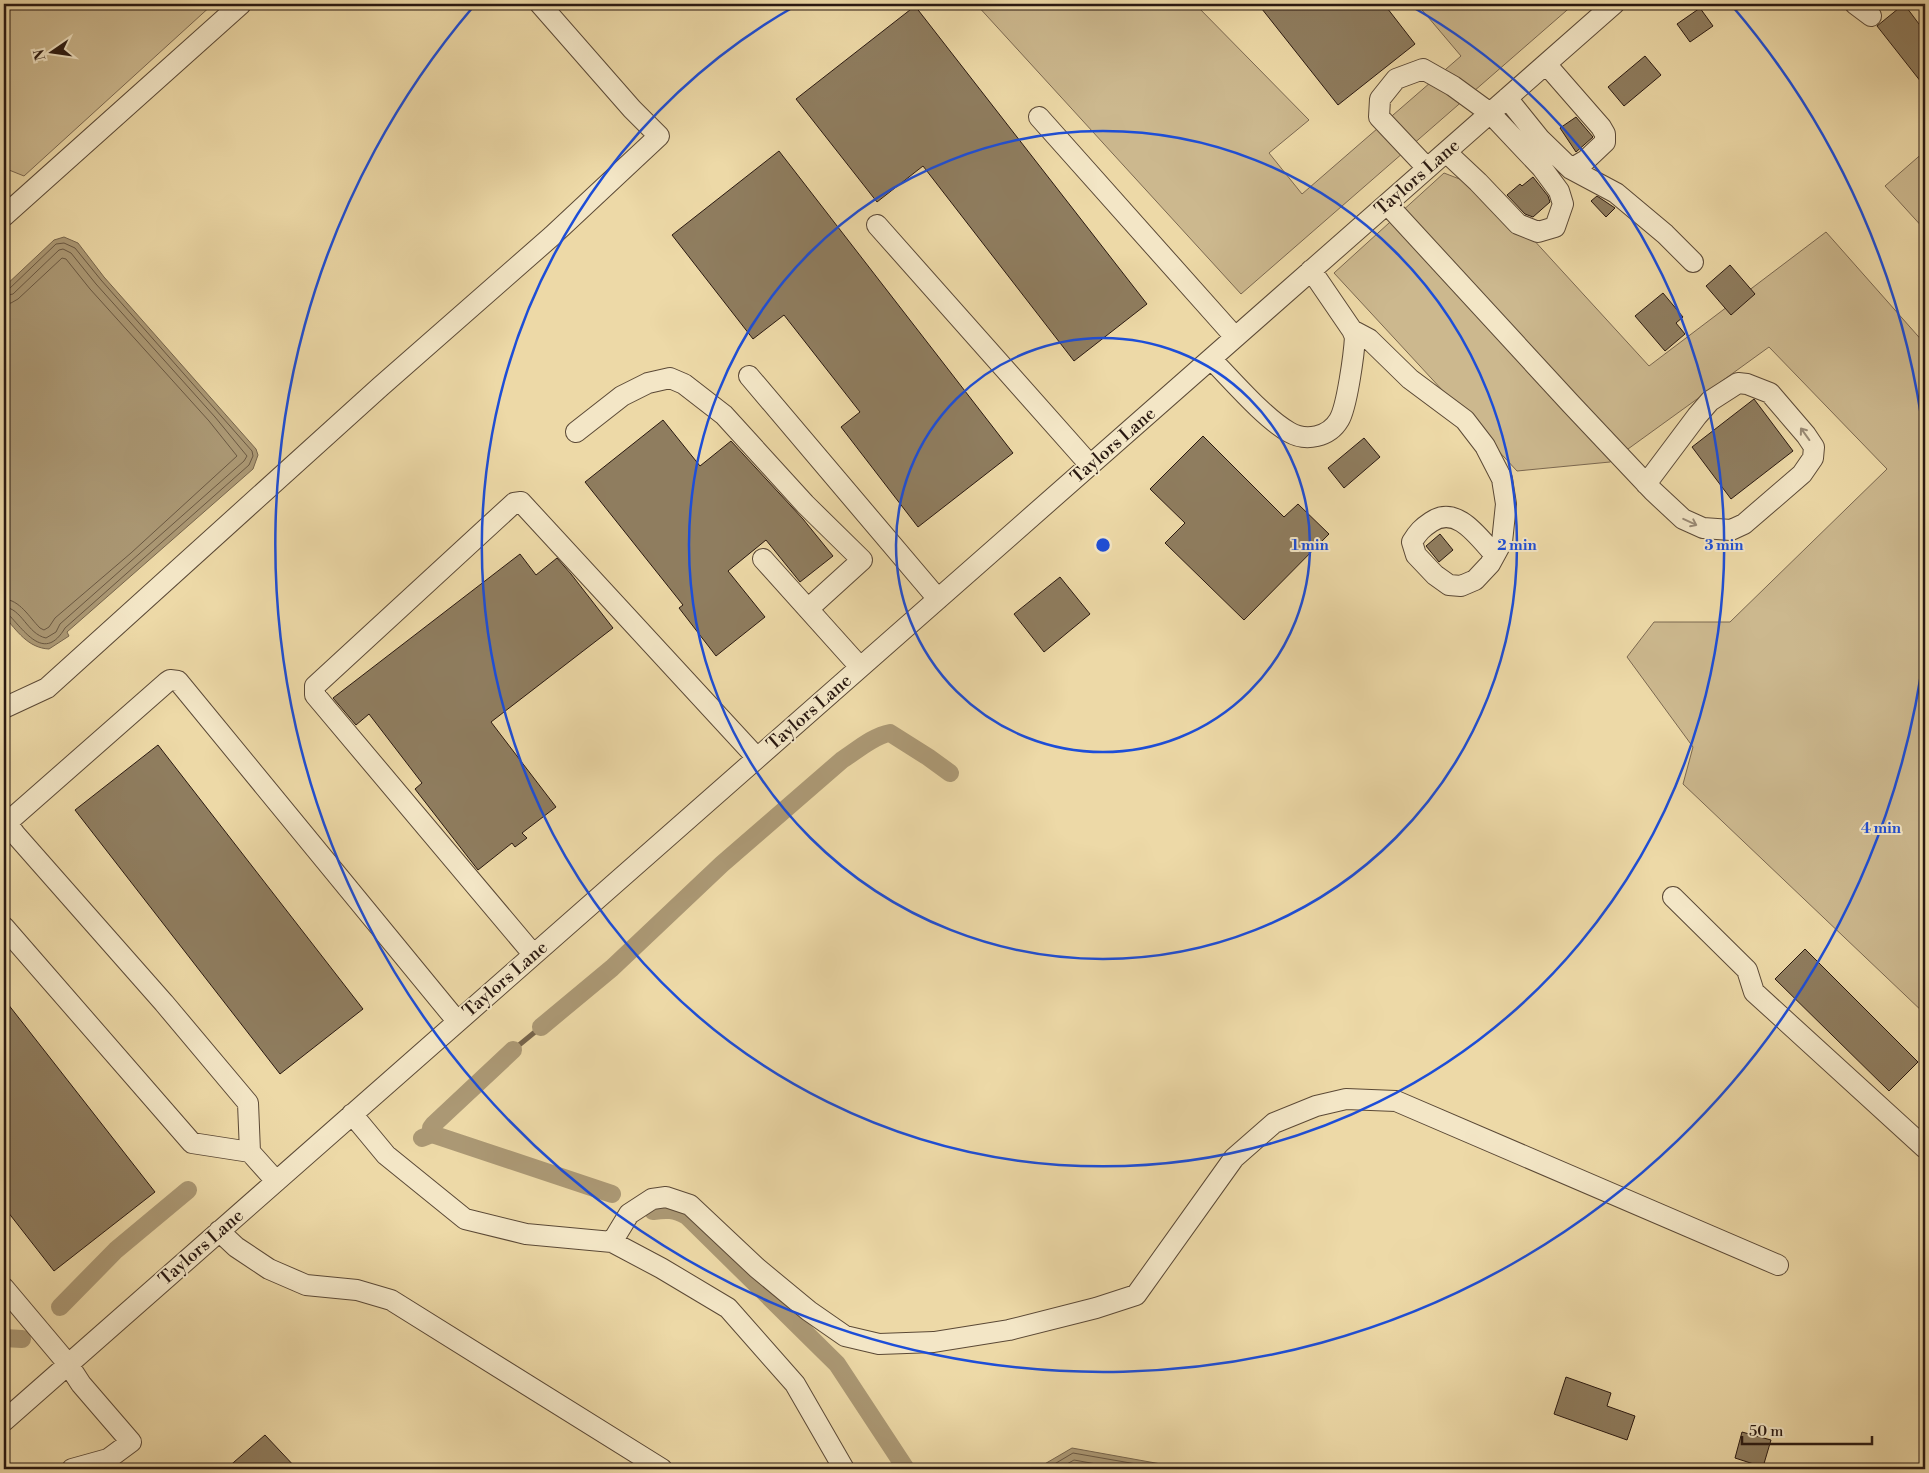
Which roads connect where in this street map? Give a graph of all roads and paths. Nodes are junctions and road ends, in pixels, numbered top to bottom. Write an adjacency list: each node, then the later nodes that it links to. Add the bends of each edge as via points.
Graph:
1 (241, 4): 14 (street)
2 (540, 4): 30 (street, via 659,136 552,236 47,688)
3 (1614, 4): 6 (street, Taylors Lane)
4 (1855, 4): 5 (street)
5 (1871, 16)
6 (1546, 64): 7 (street, Taylors Lane); 12 (street, via 1605,134 1605,142)
7 (1508, 98): 8 (street, Taylors Lane); 12 (street, via 1540,138)
8 (1490, 113): 10 (street, Taylors Lane); 10 (street, via 1542,168 1558,191 1564,204 1555,227 1538,232 1518,224); 11 (street, via 1423,69 1396,79 1380,100 1379,117)
9 (1039, 117): 19 (street)
10 (1446, 152): 11 (street, Taylors Lane)
11 (1427, 168): 13 (street, Taylors Lane)
12 (1571, 169): 16 (street, via 1616,193)
13 (1387, 204): 17 (street, Taylors Lane); 24 (street)
14 (4, 216)
15 (876, 225): 23 (street)
16 (1693, 262)
17 (1311, 270): 18 (street); 19 (street, Taylors Lane)
18 (1352, 330): 20 (street, via 1355,344 1340,418 1333,429 1311,437 1298,437 1287,431); 25 (street, via 1369,339 1410,379 1464,420 1485,446 1502,479 1506,504 1502,542)
19 (1235, 337): 20 (street, Taylors Lane)
20 (1211, 359): 23 (street, Taylors Lane)
21 (749, 376): 27 (street)
22 (576, 432): 28 (street, via 622,396 648,383 670,378 684,384 724,415 805,504 862,560)
23 (1090, 465): 27 (street, Taylors Lane)
24 (1649, 488): 24 (street, one-way to 24, via 1683,520 1703,528 1731,530 1744,524 1802,474 1813,458 1814,447 1770,393 1738,383 1710,401 1696,416)
25 (1495, 555)
26 (763, 559): 28 (street)
27 (938, 598): 29 (street, Taylors Lane)
28 (808, 610): 29 (street)
29 (860, 667): 31 (street, Taylors Lane)
30 (4, 708)
31 (757, 758): 35 (street, Taylors Lane); 35 (street, via 521,502 514,503 315,686 315,695)
32 (7, 829): 36 (street, via 10,820 167,682 178,681); 39 (street, via 248,1103)
33 (1673, 897): 38 (street, via 1747,970 1754,992)
34 (4, 927): 39 (street, via 192,1143)
35 (534, 954): 36 (street, Taylors Lane)
36 (458, 1021): 37 (street, Taylors Lane)
37 (352, 1114): 40 (street, Taylors Lane); 42 (street, via 386,1154 465,1219 526,1234)
38 (1925, 1148)
39 (250, 1152): 40 (street)
40 (276, 1181): 41 (street, Taylors Lane)
41 (219, 1231): 45 (street, Taylors Lane); 48 (street, via 269,1270 306,1284 357,1290 391,1300)
42 (612, 1242): 43 (street, via 628,1214 652,1199 666,1197 690,1205 765,1274 845,1336 880,1344 925,1342 1010,1330 1136,1295 1234,1158 1274,1123 1316,1106 1346,1099 1396,1101); 49 (street, via 728,1308 795,1384)
43 (1778, 1265)
44 (4, 1288): 45 (street)
45 (68, 1364): 46 (street, Taylors Lane); 47 (street, via 81,1384 132,1442 108,1459)
46 (4, 1421)
47 (72, 1469)
48 (662, 1469)
49 (844, 1469)

